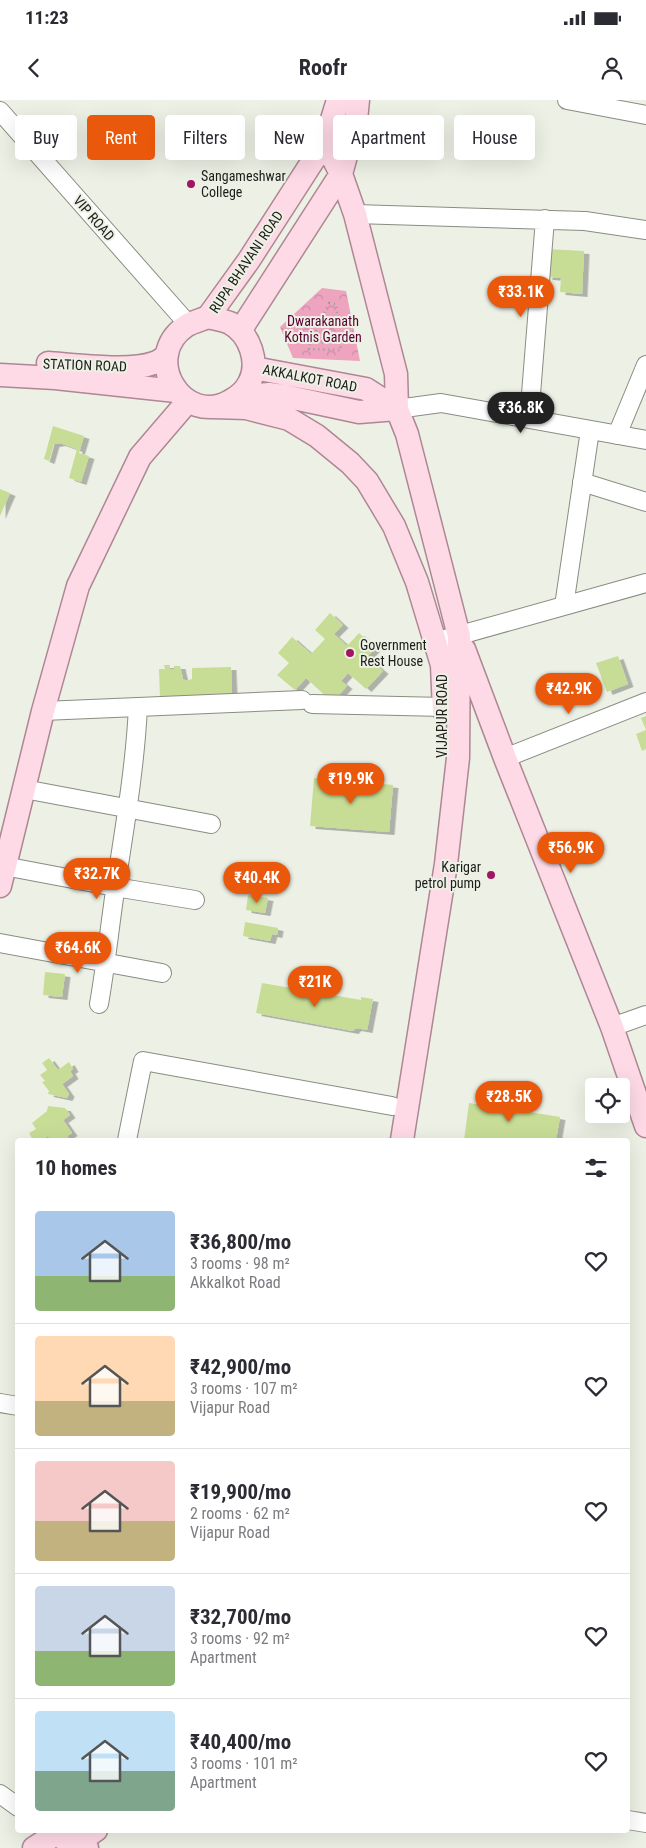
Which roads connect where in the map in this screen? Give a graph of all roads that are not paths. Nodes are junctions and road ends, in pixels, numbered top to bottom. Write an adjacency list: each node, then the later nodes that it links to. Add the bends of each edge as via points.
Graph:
1 (338, 100): 6 (main road, RUPA BHAVANI ROAD)
2 (358, 100): 7 (main road, via 356,120)
3 (567, 100): 5 (street)
4 (0, 111): 11 (street, VIP ROAD)
5 (646, 115)
6 (325, 142): 7 (main road, VIJAPUR ROAD); 11 (main road, RUPA BHAVANI ROAD, via 249,260)
7 (341, 174): 8 (main road, VIJAPUR ROAD); 12 (main road)
8 (355, 214): 9 (street); 20 (main road, VIJAPUR ROAD, via 396,374)
9 (545, 220): 10 (street, via 585,221); 21 (street)
10 (646, 230)
11 (198, 321): 12 (main road, via 229,323); 13 (main road, via 174,337)
12 (240, 331): 17 (main road, via 254,354)
13 (166, 355): 14 (main road, STATION ROAD, via 139,367); 18 (main road, via 169,380)
14 (0, 361)
15 (645, 370): 23 (street)
16 (0, 375): 18 (main road, via 56,378)
17 (246, 384): 19 (main road, via 226,404); 20 (main road, via 269,394 358,412); 20 (main road, AKKALKOT ROAD, via 366,389)
18 (182, 396): 19 (main road, via 200,406); 34 (main road, via 140,457 78,586)
19 (213, 407): 30 (main road, VIJAPUR ROAD, via 246,408 289,419 317,436 367,481 394,526 416,582)
20 (397, 409): 21 (street, via 440,403); 29 (main road, VIJAPUR ROAD)
21 (529, 419): 22 (street)
22 (590, 430): 23 (street); 25 (street)
23 (617, 435): 24 (street)
24 (646, 440)
25 (582, 482): 26 (street); 28 (street)
26 (646, 502)
27 (646, 583): 28 (street)
28 (564, 606): 29 (street)
29 (459, 636): 30 (street); 35 (main road); 52 (main road, VIJAPUR ROAD, via 458,758 454,796)
30 (434, 642): 33 (main road, VIJAPUR ROAD, via 442,665)
31 (646, 702): 35 (street)
32 (138, 707): 33 (street, via 307,702); 34 (street); 37 (street)
33 (444, 707): 48 (main road, VIJAPUR ROAD, via 443,753 432,864)
34 (43, 711): 36 (main road)
35 (505, 758): 47 (main road)
36 (24, 789): 37 (street); 39 (main road)
37 (127, 809): 38 (street); 40 (street)
38 (211, 824)
39 (2, 876): 40 (street)
40 (115, 887): 41 (street); 43 (street)
41 (195, 900)
42 (0, 943): 43 (street)
43 (106, 962): 44 (street); 45 (street)
44 (162, 973)
45 (99, 1004)
46 (646, 1015): 47 (street)
47 (612, 1027): 49 (main road)
48 (392, 1106): 50 (street, via 143,1061); 51 (main road, VIJAPUR ROAD)
49 (646, 1126)
50 (127, 1138)
51 (387, 1138)
52 (402, 1138)
53 (0, 1403): 54 (street)
54 (15, 1406)
55 (0, 1794): 56 (street)
56 (15, 1805)
57 (630, 1820): 58 (street)
58 (646, 1823)
59 (88, 1833): 60 (main road)
60 (68, 1840): 61 (main road)
61 (34, 1848)

